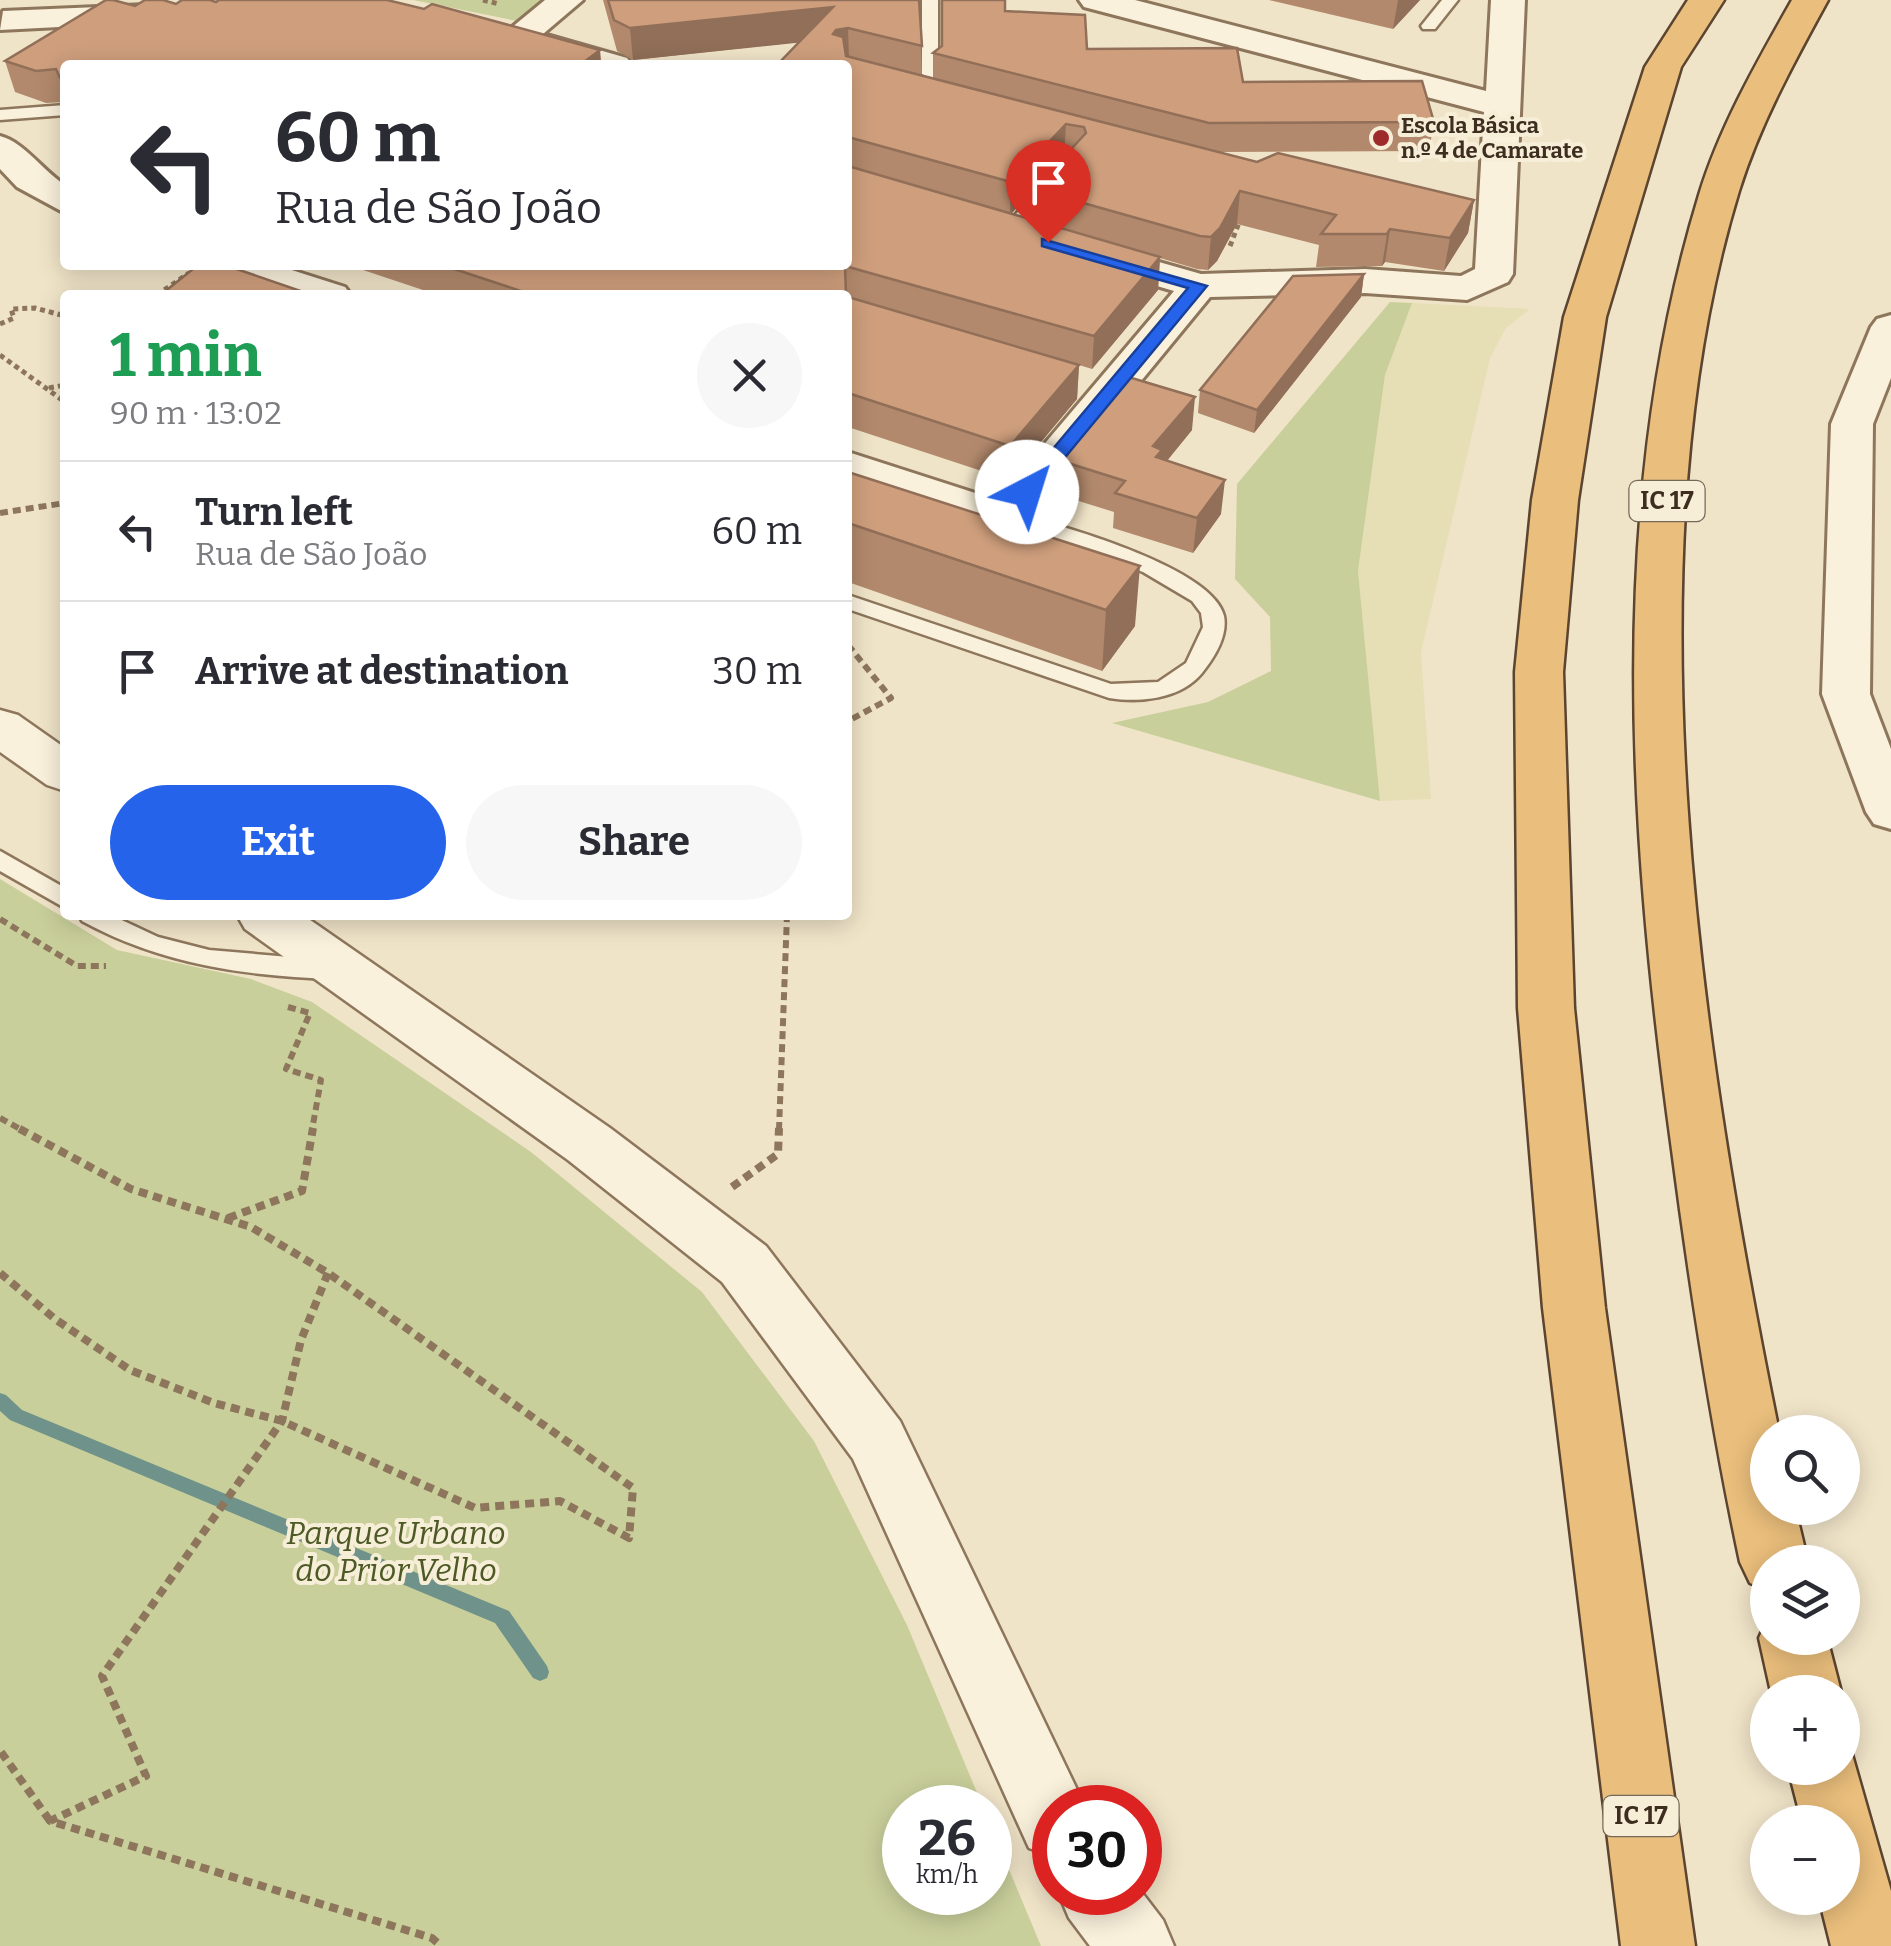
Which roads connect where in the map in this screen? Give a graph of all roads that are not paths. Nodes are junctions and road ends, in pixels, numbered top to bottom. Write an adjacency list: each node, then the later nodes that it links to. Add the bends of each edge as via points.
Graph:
1 (566, 0): 12 (street)
2 (930, 0): 14 (lane)
3 (1096, 0): 15 (street)
4 (1450, 0): 10 (lane)
5 (1508, 0): 15 (street)
6 (1706, 0): 45 (highway, IC 17, via 1662,68 1585,317 1555,500 1539,672 1546,1008 1574,1308)
7 (1810, 0): 38 (highway, IC 17, via 1758,96 1718,196 1686,348 1664,521 1661,749 1681,1026 1747,1451)
8 (178, 13): 9 (street)
9 (3, 17)
10 (1429, 26)
11 (482, 27): 12 (street)
12 (517, 37): 13 (street)
13 (597, 60)
14 (925, 87)
15 (1502, 106): 23 (street, via 1494,274 1467,288 1366,281)
16 (60, 110): 17 (lane)
17 (0, 115)
18 (0, 147): 20 (street)
19 (1073, 163): 21 (lane)
20 (60, 199)
21 (992, 226): 23 (street)
22 (252, 270): 24 (street)
23 (1198, 286): 28 (street, via 1093,386)
24 (314, 290)
25 (1891, 327): 26 (street)
26 (1878, 391): 32 (street, via 1852,424 1846,694)
27 (852, 466): 28 (street)
28 (1006, 518): 29 (lane, via 1162,573 1196,592 1214,626 1192,671 1154,690 1108,691)
29 (852, 603)
30 (0, 727): 31 (street)
31 (60, 769)
32 (1891, 812)
33 (0, 860): 34 (lane)
34 (60, 896)
35 (99, 920): 37 (lane, via 135,942)
36 (268, 920): 37 (street)
37 (326, 992): 39 (street, via 590,1144 744,1264 877,1441)
38 (1770, 1545)
39 (1037, 1785)
40 (1860, 1914): 46 (highway)
41 (1093, 1915): 43 (street)
42 (1113, 1915): 44 (street)
43 (1104, 1946)
44 (1137, 1946)
45 (1658, 1946)
46 (1868, 1946)

